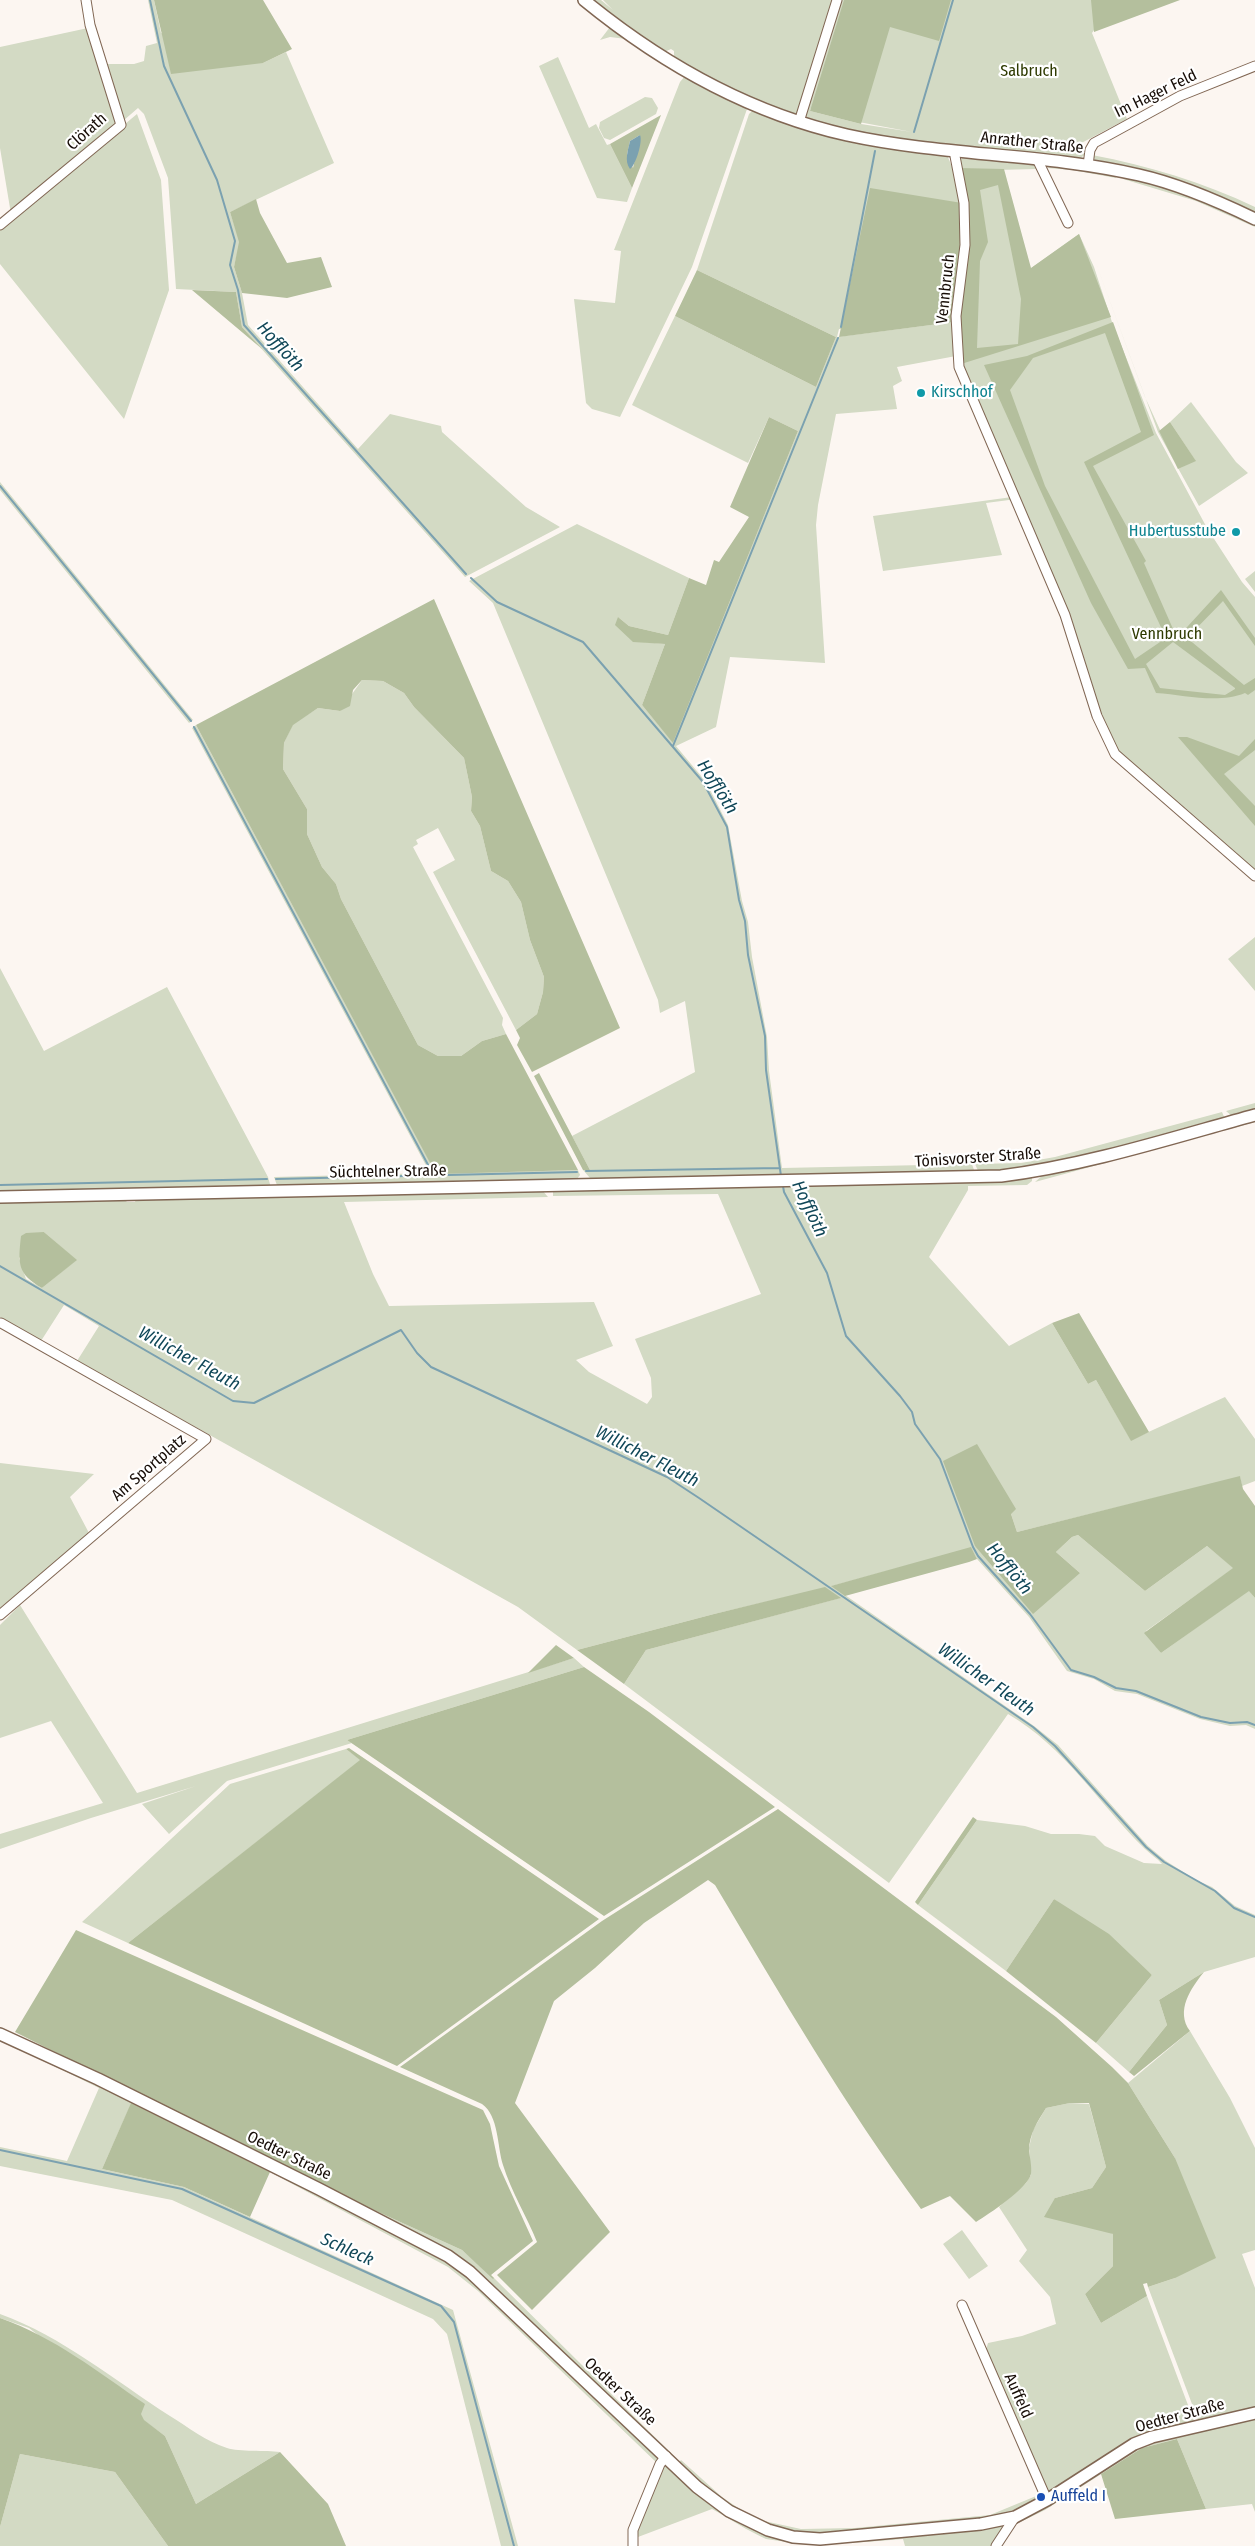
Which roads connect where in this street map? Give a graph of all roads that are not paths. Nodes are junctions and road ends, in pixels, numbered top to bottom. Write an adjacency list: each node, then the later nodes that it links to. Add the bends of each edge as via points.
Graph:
1 (86, 0): 11 (street, Clörath, via 90,24 121,125)
2 (584, 0): 5 (main road, Anrather Straße, via 683,70 750,104)
3 (837, 0): 5 (street)
4 (1255, 66): 8 (street, Im Hager Feld, via 1180,96 1094,143)
5 (799, 122): 6 (main road, Anrather Straße, via 846,135)
6 (954, 151): 7 (main road, Anrather Straße); 12 (street, Vennbruch, via 964,203 965,245 956,316 959,367 1065,614 1097,716 1115,754)
7 (1037, 159): 8 (main road, Anrather Straße); 10 (street)
8 (1088, 165): 9 (main road, Anrather Straße, via 1140,175 1203,195)
9 (1255, 219)
10 (1068, 223)
11 (0, 226)
12 (1255, 876)
13 (1255, 1115): 14 (main road, Tönisvorster Straße, via 1098,1159 1039,1171 978,1177)
14 (781, 1181): 15 (main road, Süchtelner Straße)
15 (0, 1197)
16 (1, 1323): 17 (street, Am Sportplatz, via 206,1439)
17 (0, 1616)
18 (1, 2038): 21 (main road, Oedter Straße, via 319,2189 448,2256 470,2272)
19 (962, 2305): 22 (street, Auffeld)
20 (1255, 2413): 22 (main road, Oedter Straße, via 1134,2444)
21 (666, 2456): 23 (main road, Oedter Straße, via 696,2487 729,2511 768,2530 793,2536 820,2539 937,2529); 24 (street, via 633,2530)
22 (1047, 2500): 23 (main road, Oedter Straße)
23 (1015, 2517): 25 (street)
24 (633, 2546)
25 (996, 2546)

